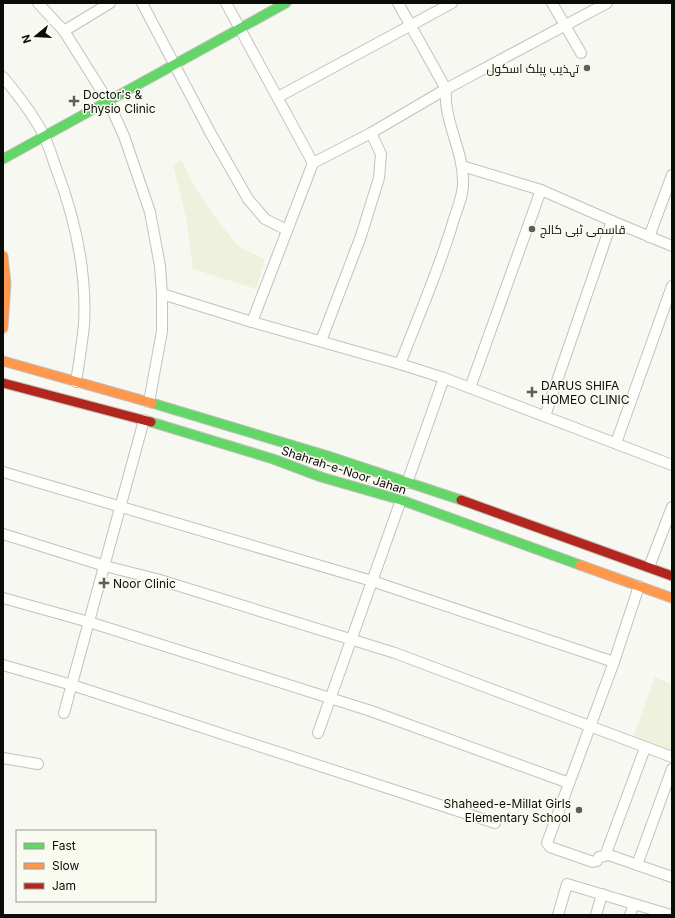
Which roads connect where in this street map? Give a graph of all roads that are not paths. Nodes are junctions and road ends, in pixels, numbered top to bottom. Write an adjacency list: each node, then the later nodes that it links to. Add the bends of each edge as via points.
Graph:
1 (38, 3): 13 (street)
2 (110, 3): 13 (street)
3 (142, 3): 15 (street)
4 (226, 3): 12 (street)
5 (286, 3): 12 (main road)
6 (398, 3): 10 (street)
7 (452, 3): 10 (street)
8 (552, 3): 11 (street)
9 (608, 3): 11 (street)
10 (411, 26): 17 (street); 18 (street)
11 (566, 26): 14 (street); 17 (street)
12 (240, 28): 15 (main road); 18 (street)
13 (64, 31): 19 (street)
14 (581, 53)
15 (174, 64): 19 (main road); 28 (street, via 248,198 265,218)
16 (3, 77): 21 (street, via 18,94)
17 (446, 89): 20 (street); 24 (street, via 447,109)
18 (278, 97): 23 (street)
19 (108, 101): 21 (main road); 33 (street, via 124,136 150,212 160,266)
20 (371, 133): 23 (street); 36 (street, via 381,154 379,178 362,236)
21 (44, 136): 22 (main road); 40 (street, via 60,178 78,240 84,294 84,324)
22 (3, 159)
23 (313, 163): 28 (street)
24 (462, 166): 26 (street); 38 (street, via 464,182 447,241)
25 (672, 175): 29 (street)
26 (541, 190): 27 (street); 42 (street)
27 (612, 222): 29 (street); 45 (street)
28 (287, 230): 34 (street)
29 (649, 237): 30 (street)
30 (672, 246)
31 (3, 256): 35 (main road, via 6,268 6,293)
32 (672, 286): 48 (street)
33 (162, 294): 34 (street); 43 (street, via 162,331)
34 (252, 322): 36 (street)
35 (3, 328)
36 (321, 341): 38 (street)
37 (3, 361): 40 (main road, Shahrah-e-Noor Jahan)
38 (400, 364): 39 (street)
39 (444, 378): 42 (street); 52 (street)
40 (76, 382): 43 (main road, Shahrah-e-Noor Jahan)
41 (3, 383): 46 (main road, Shahrah-e-Noor Jahan)
42 (470, 388): 45 (street)
43 (148, 402): 44 (main road, Shahrah-e-Noor Jahan)
44 (199, 416): 47 (main road); 50 (main road, Shahrah-e-Noor Jahan)
45 (545, 416): 48 (street)
46 (144, 420): 47 (main road, Shahrah-e-Noor Jahan); 54 (street)
47 (194, 434): 50 (main road, Shahrah-e-Noor Jahan, via 273,459)
48 (616, 443): 49 (street)
49 (672, 465)
50 (325, 466): 52 (main road, Shahrah-e-Noor Jahan); 53 (main road, Shahrah-e-Noor Jahan)
51 (3, 472): 54 (street)
52 (407, 483): 57 (main road, Shahrah-e-Noor Jahan)
53 (401, 500): 57 (main road, Shahrah-e-Noor Jahan); 61 (street)
54 (121, 506): 58 (street); 61 (street)
55 (672, 507): 59 (street)
56 (3, 534): 58 (street)
57 (552, 544): 59 (main road, Shahrah-e-Noor Jahan); 62 (main road, Shahrah-e-Noor Jahan)
58 (105, 566): 65 (street); 66 (street, via 160,580)
59 (649, 567): 60 (main road, Shahrah-e-Noor Jahan)
60 (672, 576)
61 (372, 581): 66 (street); 67 (street)
62 (639, 586): 64 (main road, Shahrah-e-Noor Jahan); 67 (street)
63 (3, 598): 65 (street)
64 (672, 598)
65 (89, 622): 69 (street); 70 (street)
66 (352, 639): 70 (street); 72 (street, via 394,652)
67 (614, 662): 72 (street)
68 (3, 665): 69 (street)
69 (72, 685): 71 (street); 80 (street)
70 (330, 699): 73 (street); 79 (street, via 371,711)
71 (64, 713)
72 (590, 727): 74 (street); 79 (street)
73 (318, 733)
74 (645, 748): 75 (street); 81 (street)
75 (672, 757)
76 (3, 758): 77 (street)
77 (38, 764)
78 (672, 769): 82 (street)
79 (569, 783): 81 (street, via 548,846 593,862)
80 (496, 823)
81 (606, 854): 82 (street)
82 (637, 865): 83 (street)
83 (672, 877)
84 (602, 894): 85 (street); 87 (street, via 567,884); 88 (street)
85 (634, 904): 86 (street); 89 (street)
86 (665, 914)
87 (558, 915)
88 (596, 915)
89 (630, 915)

